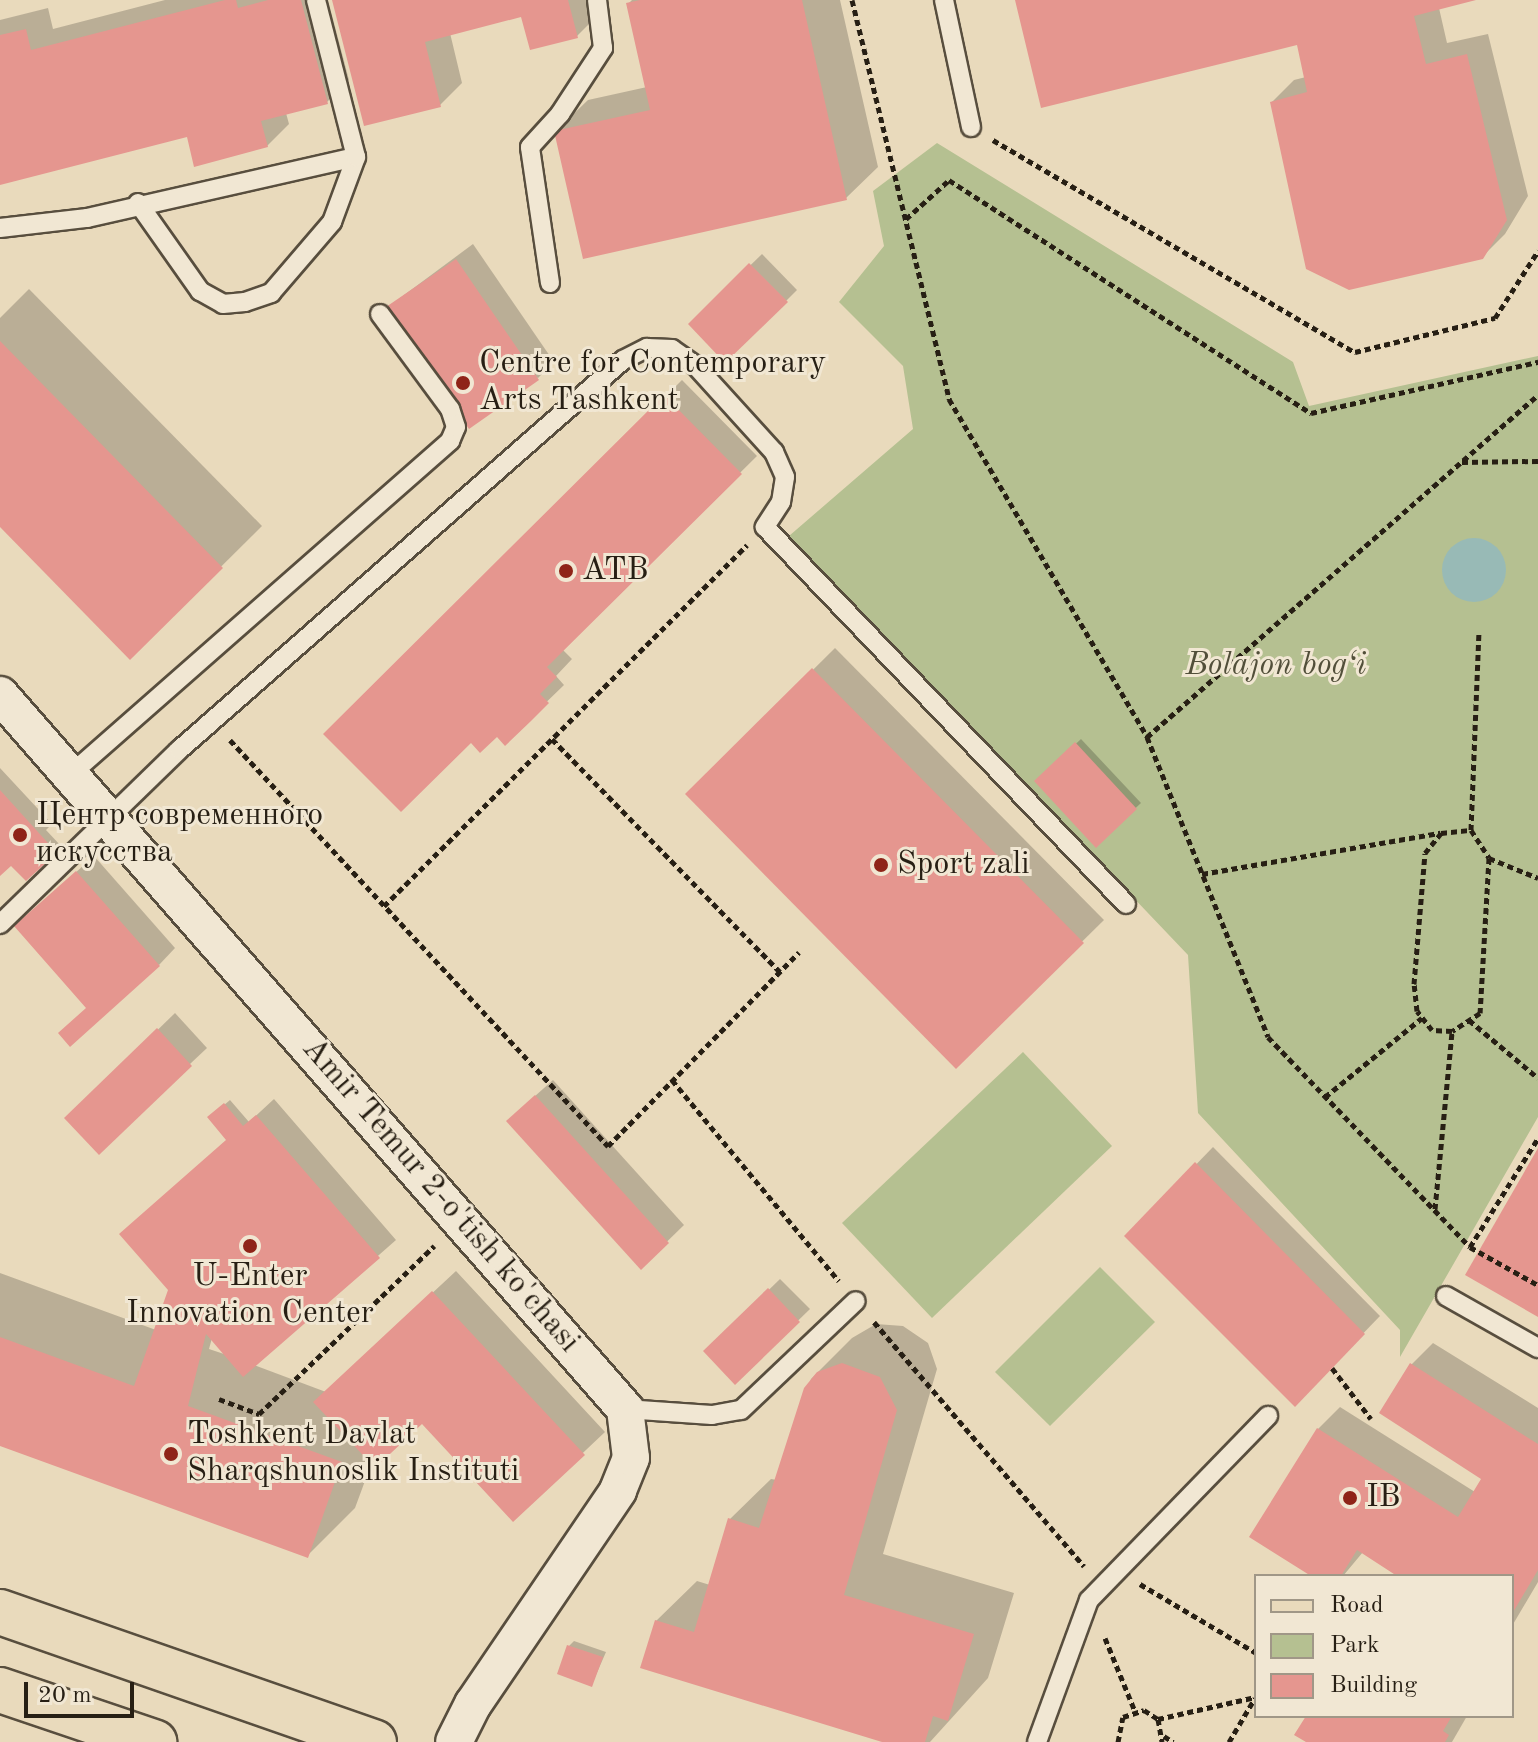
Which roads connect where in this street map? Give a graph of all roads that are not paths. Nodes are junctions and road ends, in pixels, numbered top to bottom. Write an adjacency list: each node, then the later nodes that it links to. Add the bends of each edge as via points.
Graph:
1 (316, 0): 5 (lane)
2 (597, 0): 8 (lane, via 603,48 560,114 530,147)
3 (944, 0): 4 (lane)
4 (971, 127)
5 (356, 157): 6 (lane); 6 (lane, via 332,222 271,293 245,302 223,304 200,291)
6 (138, 203): 7 (lane, via 87,218)
7 (0, 228)
8 (550, 283)
9 (380, 314): 11 (lane, via 450,409 456,427 450,441)
10 (0, 695): 11 (street, Amir Temur 2-o'tish ko'chasi)
11 (71, 774): 12 (street, Amir Temur 2-o'tish ko'chasi)
12 (112, 819): 13 (lane, via 213,721 623,360 647,348 672,349 695,365 774,452 785,477 781,502 765,527); 14 (lane); 18 (street, Amir Temur 2-o'tish ko'chasi)
13 (1126, 904)
14 (0, 924)
15 (1446, 1296): 17 (lane)
16 (856, 1301): 18 (lane, via 741,1410 726,1415)
17 (1538, 1348)
18 (625, 1409): 24 (street, via 631,1458 618,1491 473,1704)
19 (1268, 1416): 25 (lane, via 1094,1593)
20 (0, 1612): 23 (main road)
21 (0, 1690): 22 (main road)
22 (154, 1742)
23 (374, 1742)
24 (454, 1742)
25 (1037, 1742)

